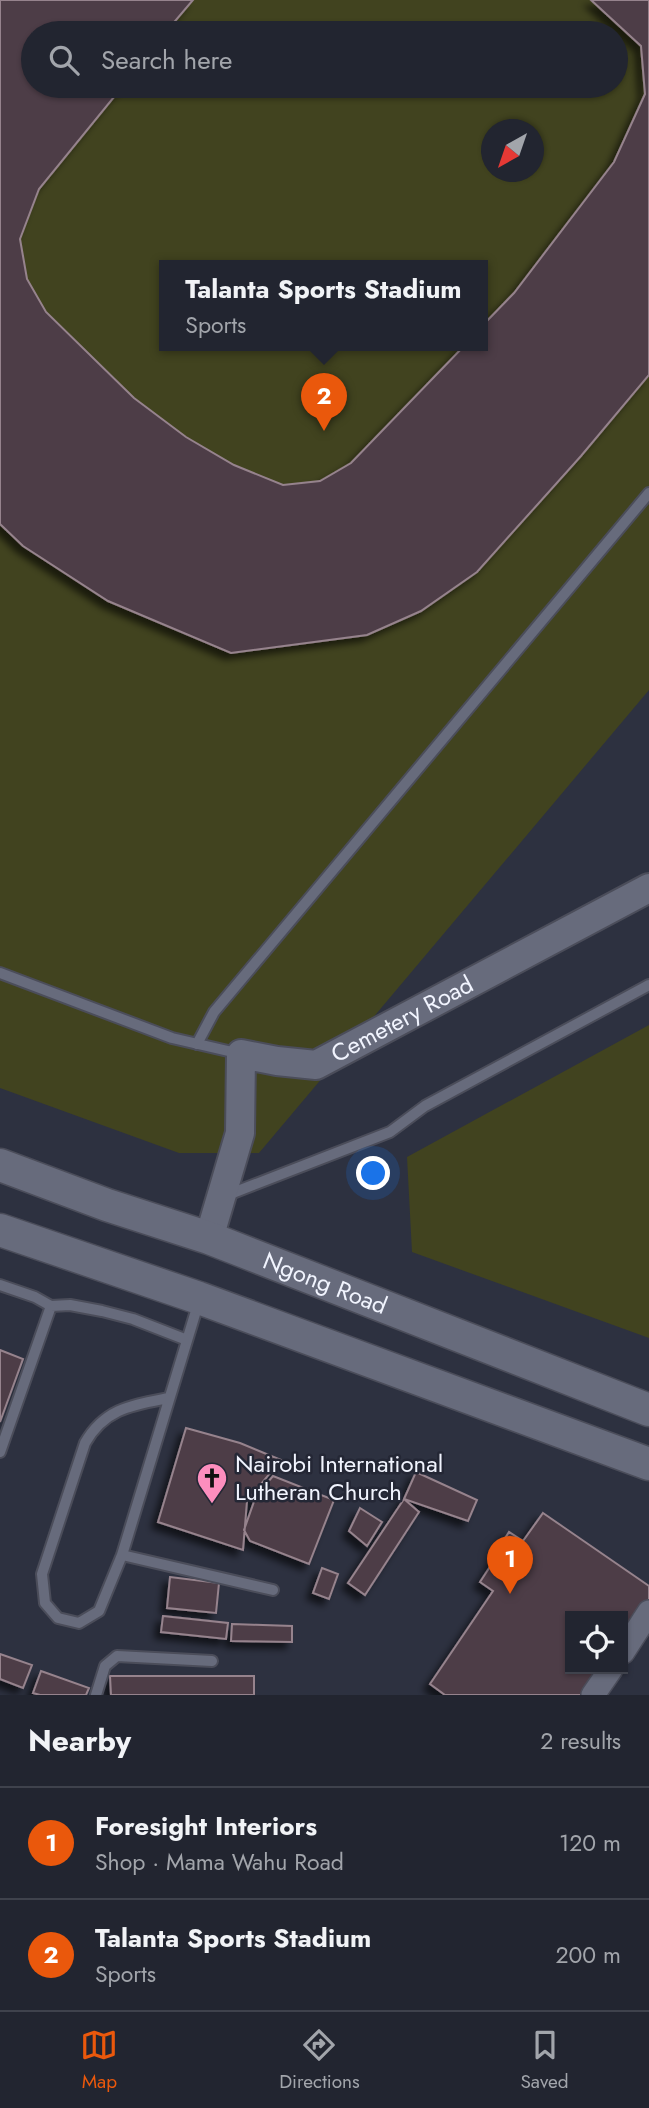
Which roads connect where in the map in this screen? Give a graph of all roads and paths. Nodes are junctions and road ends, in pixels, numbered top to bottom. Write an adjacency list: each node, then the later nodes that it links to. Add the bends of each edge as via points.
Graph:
1 (649, 493): 5 (lane, via 223,1001)
2 (649, 888): 6 (street, Cemetery Road, via 316,1065)
3 (0, 973): 5 (lane)
4 (649, 985): 8 (lane, via 425,1106 390,1132)
5 (197, 1044): 6 (lane)
6 (241, 1054): 8 (street, via 240,1133)
7 (0, 1165): 10 (main road, Ngong Road)
8 (222, 1197): 10 (street)
9 (0, 1231): 12 (main road)
10 (209, 1238): 16 (main road, Ngong Road)
11 (0, 1285): 13 (lane)
12 (200, 1298): 14 (lane); 18 (main road)
13 (51, 1306): 14 (lane, via 70,1304 102,1311); 17 (lane)
14 (187, 1340): 15 (lane)
15 (169, 1398): 19 (lane); 19 (lane, via 107,1417 85,1443 42,1574 45,1603 58,1618 79,1623 99,1611)
16 (649, 1410)
17 (0, 1452)
18 (649, 1464)
19 (122, 1555): 20 (lane)
20 (273, 1590)
21 (649, 1612): 22 (street)
22 (628, 1644)
23 (212, 1661): 25 (lane, via 117,1656 105,1666)
24 (608, 1674): 26 (street)
25 (96, 1695)
26 (593, 1695)

